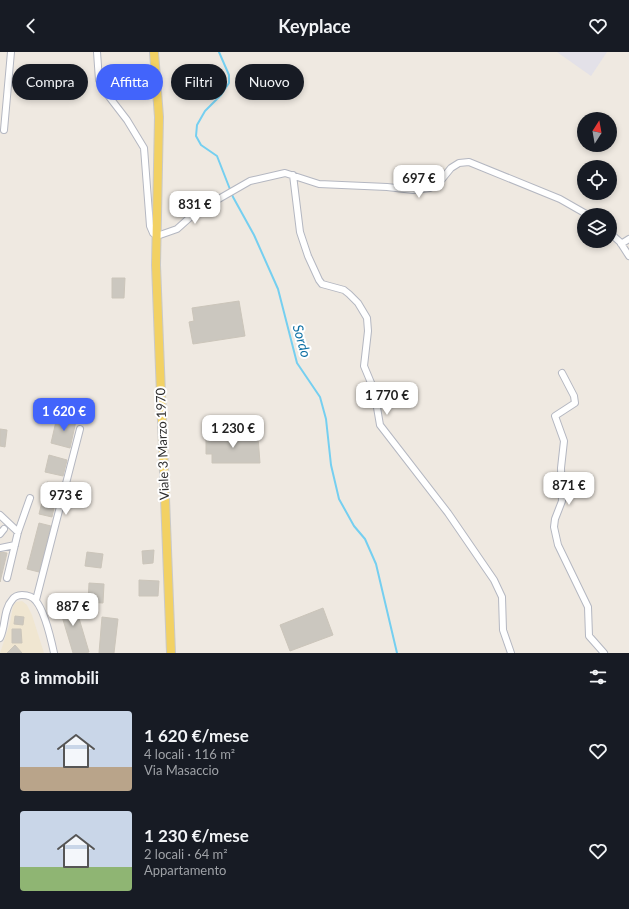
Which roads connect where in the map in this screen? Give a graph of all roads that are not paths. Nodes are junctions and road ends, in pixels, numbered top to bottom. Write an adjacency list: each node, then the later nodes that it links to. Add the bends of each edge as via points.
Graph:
1 (11, 52): 4 (street)
2 (97, 52): 7 (street, via 99,80 144,148 150,226)
3 (154, 52): 7 (main road, Viale 3 Marzo 1970, via 159,117)
4 (4, 130)
5 (293, 176): 6 (street, via 319,184 413,190 430,188 438,184 451,168 459,163 469,162 560,199); 7 (street, via 285,174 250,181 196,212 177,229); 24 (street, via 300,232 319,280 322,284 344,290 358,303 367,318 364,366 374,390 380,425 448,513 494,580 502,597 504,630)
6 (577, 209)
7 (157, 236): 23 (main road, Viale 3 Marzo 1970)
8 (629, 239): 10 (street)
9 (617, 240): 10 (street)
10 (621, 244): 11 (street)
11 (629, 256)
12 (562, 373): 25 (street, via 575,403 555,416 564,441 561,468 562,501 555,519 555,535 588,607 589,636)
13 (80, 429): 20 (street)
14 (30, 498): 16 (street)
15 (0, 515): 16 (street)
16 (18, 532): 17 (street)
17 (15, 545): 18 (street); 19 (street)
18 (0, 548)
19 (7, 578)
20 (36, 600): 21 (street, via 27,595 19,595 12,599); 22 (street)
21 (0, 638)
22 (54, 653)
23 (171, 653)
24 (511, 653)
25 (604, 653)

